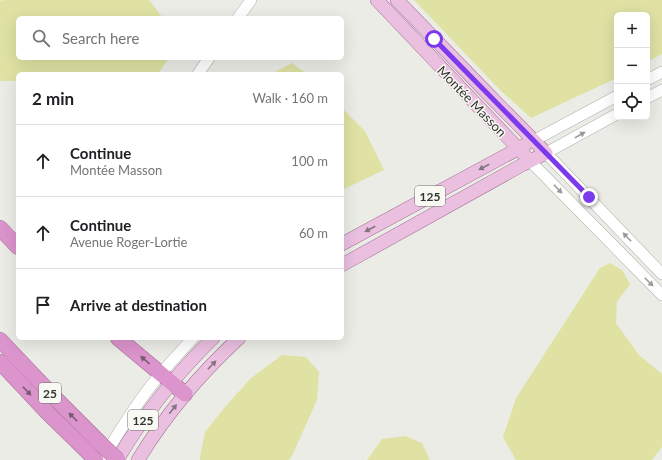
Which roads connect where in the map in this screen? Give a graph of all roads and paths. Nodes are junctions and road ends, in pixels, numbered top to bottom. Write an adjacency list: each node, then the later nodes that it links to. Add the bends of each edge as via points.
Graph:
1 (251, 0): 4 (street)
2 (376, 0): 14 (main road, Montée Masson)
3 (397, 0): 13 (main road, Montée Masson)
4 (239, 16)
5 (208, 60): 6 (street)
6 (199, 72)
7 (662, 72): 8 (street)
8 (650, 78)
9 (662, 90): 10 (street)
10 (650, 96)
11 (614, 98): 13 (street)
12 (614, 116): 15 (street, one-way to 12)
13 (534, 141): 14 (main road, Montée Masson); 15 (main road)
14 (518, 149): 16 (main road); 18 (main road, Montée Masson / 125, one-way to 18)
15 (546, 153): 16 (main road, 125); 21 (street, one-way to 15)
16 (530, 161): 20 (main road, 125); 22 (street, one-way to 22)
17 (0, 228): 19 (highway)
18 (344, 243)
19 (16, 245)
20 (344, 264)
21 (662, 274)
22 (662, 295)
23 (0, 340): 32 (highway, 25, one-way to 23, bridge)
24 (120, 340): 29 (highway, one-way to 24)
25 (192, 340): 29 (street)
26 (211, 340): 29 (main road, 125, via 200,352)
27 (237, 340): 30 (main road, 125, one-way to 27)
28 (0, 362): 31 (highway, 25, one-way to 31)
29 (166, 378): 30 (highway); 31 (street, via 139,401); 32 (main road, 125)
30 (185, 394): 33 (main road, 125, one-way to 30)
31 (97, 459)
32 (117, 460)
33 (138, 460)

